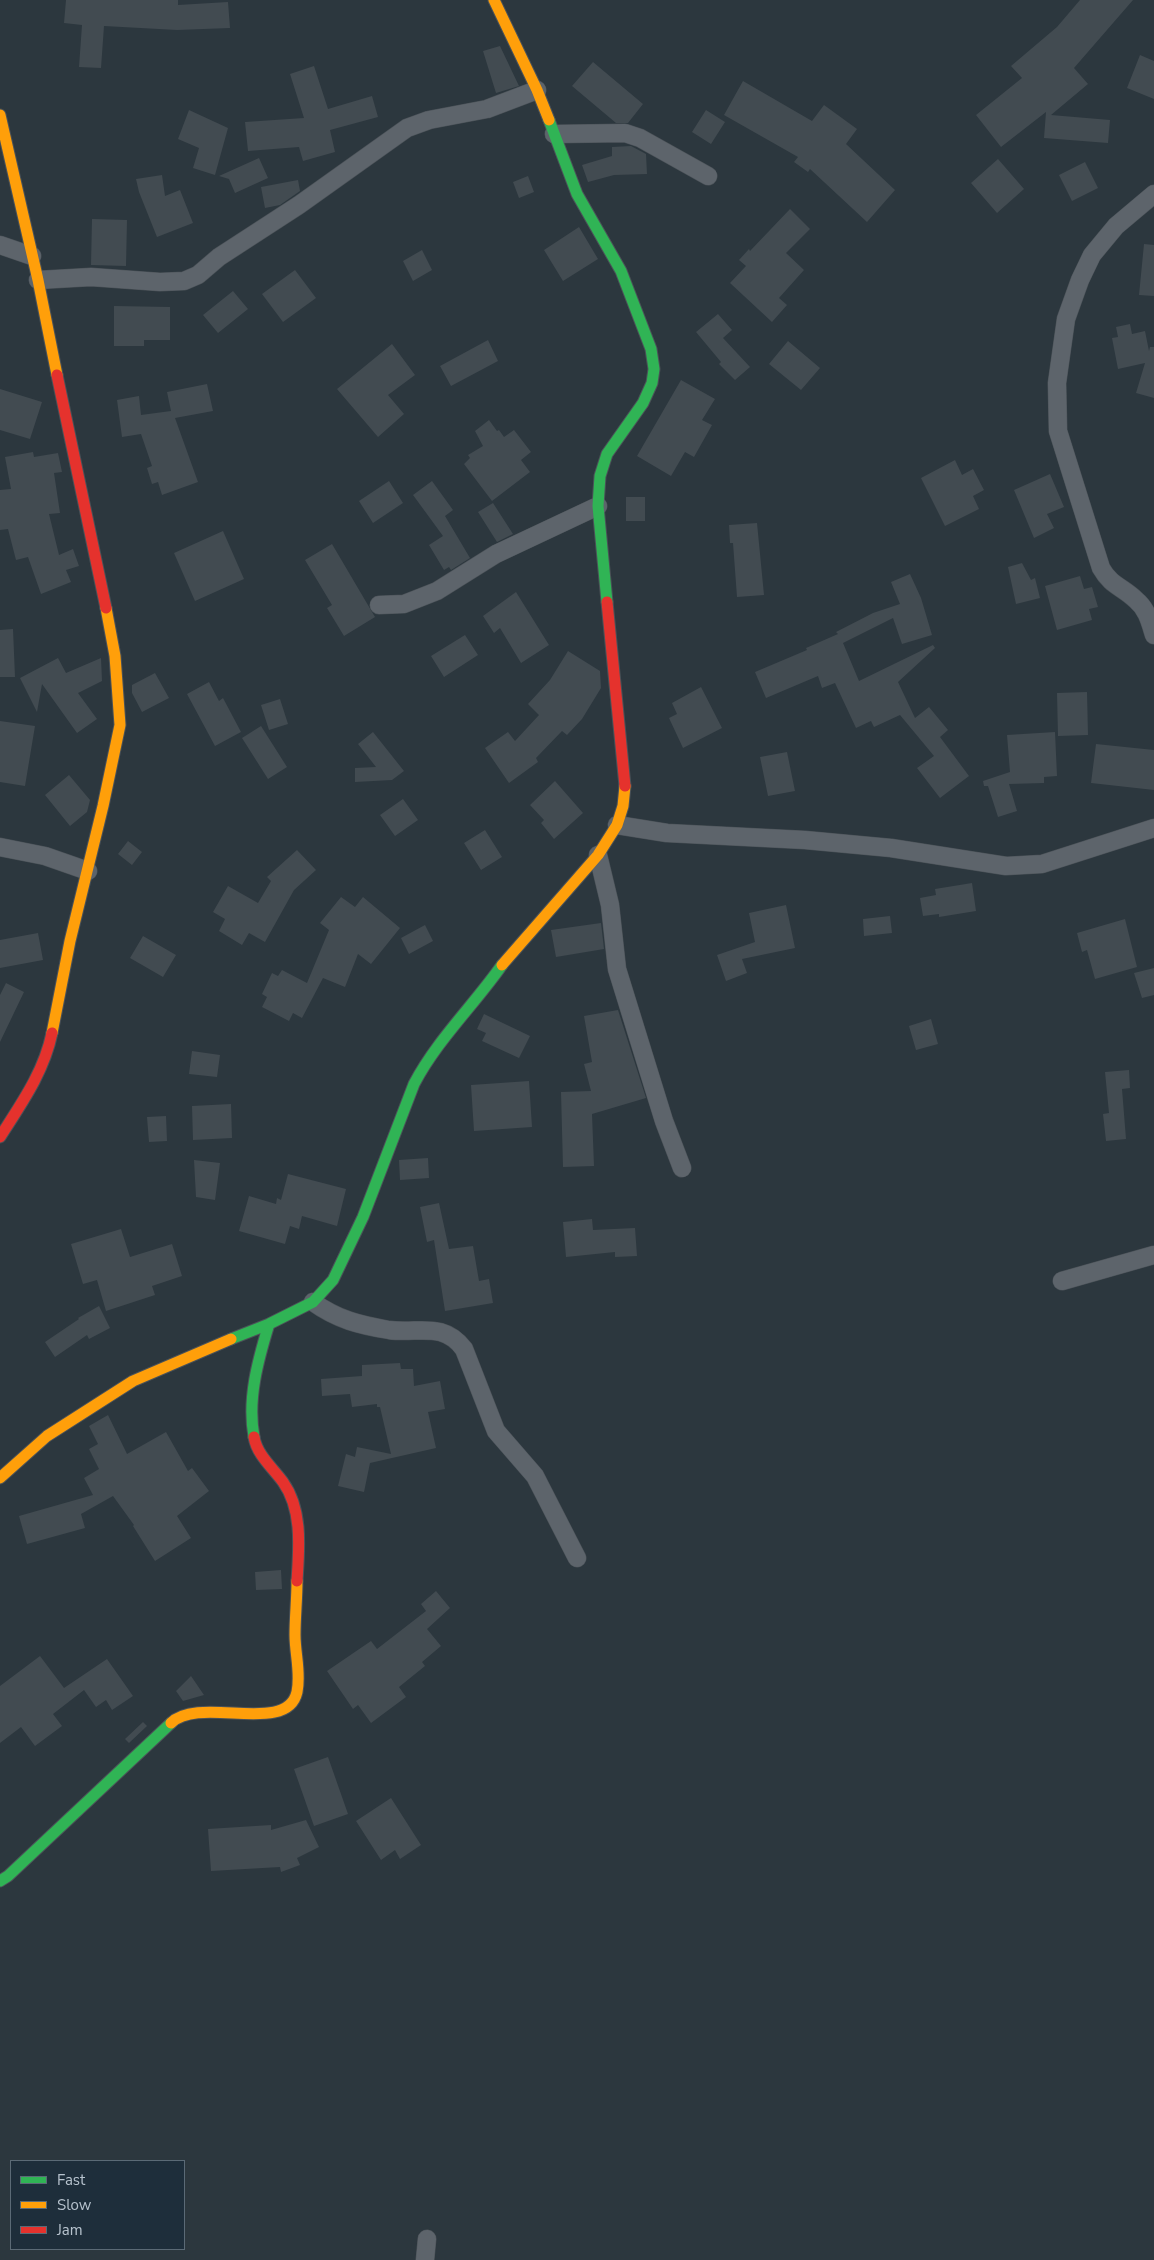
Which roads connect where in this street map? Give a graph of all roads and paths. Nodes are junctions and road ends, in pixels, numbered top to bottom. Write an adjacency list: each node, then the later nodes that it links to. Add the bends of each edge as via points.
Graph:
1 (494, 0): 2 (street)
2 (537, 90): 4 (street); 9 (street, via 487,109 429,120 407,128 198,275 184,281 91,277)
3 (0, 115): 8 (street)
4 (554, 134): 5 (street, via 625,133); 10 (street, via 577,194 622,271 651,349 654,369 643,403 607,454 600,476)
5 (708, 176)
6 (1154, 194): 12 (street, via 1116,226 1092,255 1066,319 1057,383 1058,431 1101,568 1108,580 1136,599 1147,612)
7 (0, 245): 8 (street)
8 (32, 256): 9 (street)
9 (38, 280): 17 (street, via 115,656 120,725)
10 (598, 506): 11 (street, via 496,554 437,590 404,604); 13 (street, via 625,783)
11 (379, 605)
12 (1154, 635)
13 (617, 825): 14 (street, via 667,833 891,848 1006,866 1042,864); 16 (street)
14 (1154, 828)
15 (0, 847): 17 (street, via 45,856)
16 (598, 855): 19 (street, via 610,905 617,969); 22 (street, via 510,954 425,1063 389,1145 363,1217 333,1280)
17 (88, 871): 18 (street, via 48,1051 32,1085)
18 (0, 1137)
19 (682, 1168)
20 (1154, 1255): 21 (street)
21 (1062, 1281)
22 (313, 1302): 23 (street); 25 (street, via 331,1315 352,1322 391,1330 438,1330 457,1339 464,1349 496,1431 535,1476)
23 (269, 1324): 24 (street, via 133,1381 47,1436); 26 (street, via 252,1392 252,1428 255,1444 266,1465 288,1487 298,1526 295,1634 299,1688 296,1698 273,1713 196,1710 174,1720)
24 (0, 1478)
25 (577, 1558)
26 (0, 1881)
27 (427, 2239): 28 (street)
28 (425, 2260)

